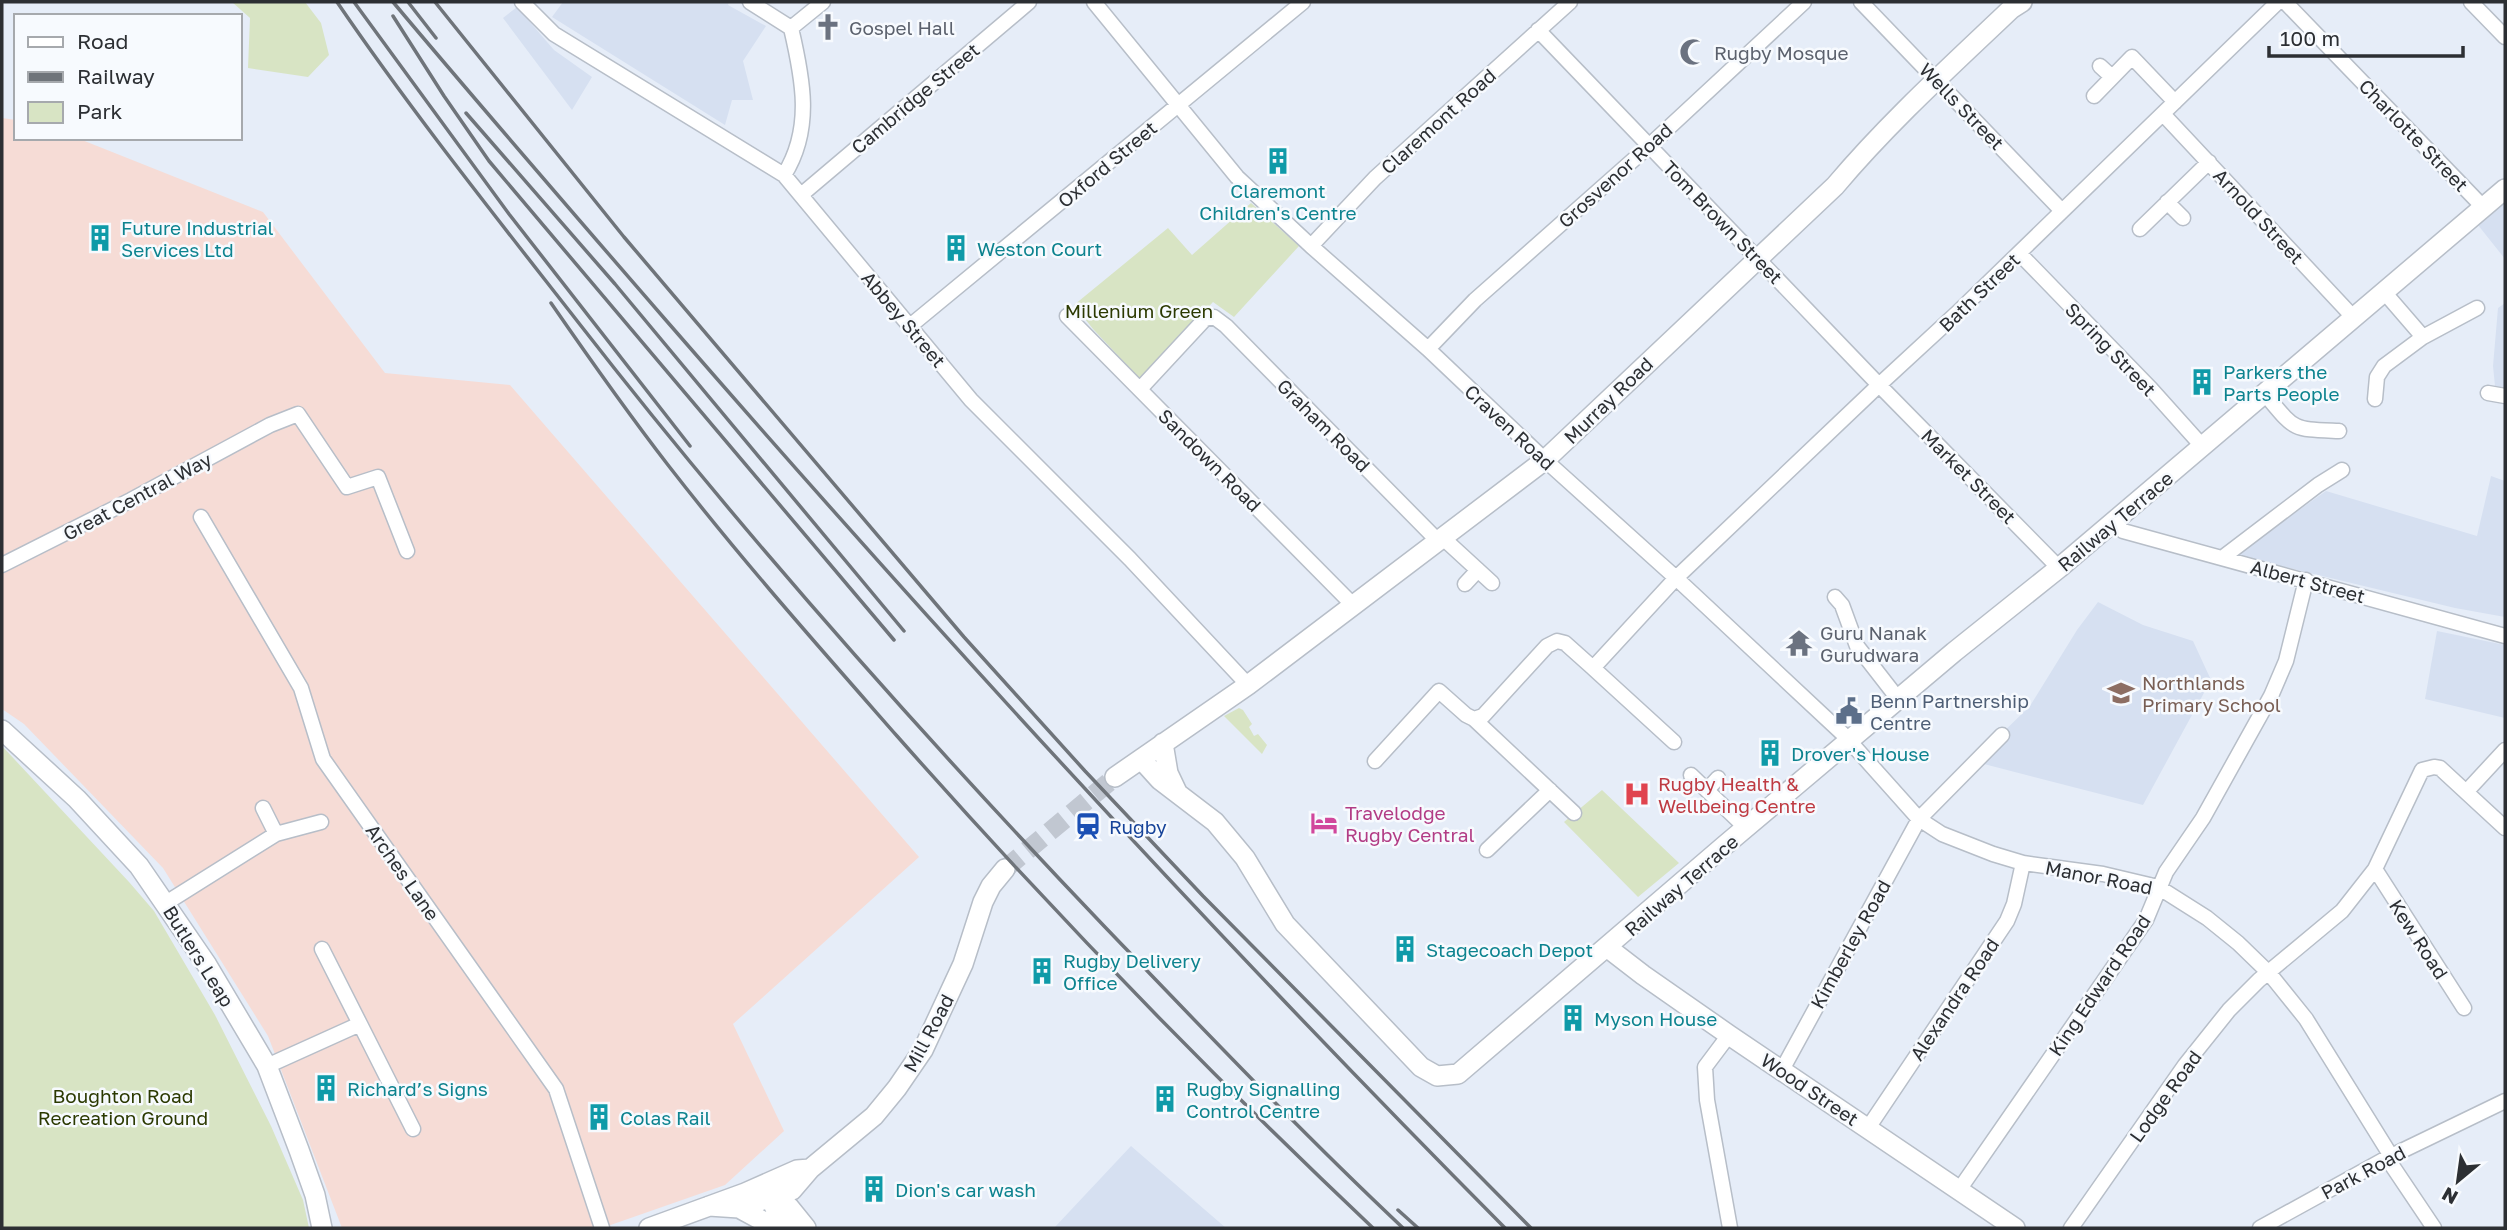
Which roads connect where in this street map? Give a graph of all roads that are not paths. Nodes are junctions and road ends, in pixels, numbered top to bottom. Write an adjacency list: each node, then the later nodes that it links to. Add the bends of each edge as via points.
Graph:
1 (522, 2): 26 (street, Abbey Street, via 554,34)
2 (750, 2): 14 (street)
3 (823, 2): 14 (street)
4 (1029, 2): 28 (street, Cambridge Street)
5 (1094, 2): 22 (street, Craven Road)
6 (1303, 2): 22 (street, Oxford Street)
7 (1570, 2): 15 (street, Claremont Road)
8 (1804, 2): 24 (street, Grosvenor Road)
9 (1861, 2): 19 (street, Wells Street)
10 (2022, 2): 19 (street, Murray Road)
11 (2278, 2): 21 (street, Bath Street)
12 (2285, 2): 30 (street, Charlotte Street)
13 (2471, 2): 16 (street)
14 (791, 29): 26 (street, via 800,64 803,122 794,159)
15 (1538, 30): 24 (street, Tom Brown Street); 34 (street, Claremont Road, via 1376,178)
16 (2505, 37)
17 (2100, 66): 18 (street)
18 (2112, 77): 20 (street); 21 (street, via 2132,57)
19 (1937, 80): 31 (street, Wells Street); 36 (street, Murray Road)
20 (2094, 96)
21 (2175, 102): 23 (street, Bath Street)
22 (1178, 105): 34 (street, Craven Road, via 1222,161); 41 (street, Oxford Street)
23 (2163, 114): 25 (street, Arnold Street); 31 (street, Bath Street)
24 (1648, 146): 36 (street, Tom Brown Street); 43 (street, Grosvenor Road, via 1475,300)
25 (2209, 162): 29 (street); 40 (street, Arnold Street)
26 (784, 175): 28 (street, Abbey Street)
27 (2505, 189): 30 (street, Railway Terrace)
28 (801, 195): 41 (street, Abbey Street)
29 (2167, 202): 32 (street); 33 (street)
30 (2484, 208): 37 (street, Railway Terrace)
31 (2062, 211): 35 (street, Bath Street)
32 (2183, 218)
33 (2140, 229)
34 (1311, 246): 43 (street, Craven Road)
35 (2019, 253): 44 (street, Bath Street); 51 (street, Spring Street)
36 (1759, 258): 44 (street, Tom Brown Street); 52 (street, Murray Road)
37 (2385, 293): 40 (street, Railway Terrace); 42 (street)
38 (2477, 308): 42 (street)
39 (1067, 316): 45 (street, Sandown Road)
40 (2354, 318): 47 (street, Railway Terrace)
41 (911, 326): 70 (street, Abbey Street, via 971,400)
42 (2423, 337): 49 (street, via 2384,366 2377,377)
43 (1429, 349): 52 (street, Craven Road)
44 (1879, 385): 60 (street, Market Street); 62 (street, Bath Street)
45 (1140, 389): 56 (street, Graham Road, via 1205,319 1214,317); 67 (street, Sandown Road)
46 (2488, 393): 48 (street)
47 (2265, 394): 50 (street, via 2290,425); 51 (street, Railway Terrace)
48 (2505, 396)
49 (2375, 400)
50 (2339, 431)
51 (2203, 447): 55 (street, Railway Terrace)
52 (1545, 460): 56 (street, Murray Road); 62 (street, Craven Road)
53 (2342, 470): 58 (street)
54 (201, 517): 118 (street, Arches Lane, via 301,688 323,759 556,1088)
55 (2113, 522): 58 (street, Albert Street, via 2123,531); 60 (street, Railway Terrace)
56 (1441, 540): 61 (street, Graham Road); 67 (street, Murray Road)
57 (407, 551): 59 (street, Great Central Way, via 378,477 347,487 298,414)
58 (2222, 558): 63 (street, Albert Street)
59 (2, 565)
60 (2059, 568): 71 (street, Railway Terrace)
61 (1478, 570): 64 (street, Graham Road); 65 (street)
62 (1676, 578): 69 (street, Bath Street); 75 (street, Craven Road)
63 (2306, 580): 68 (street, Albert Street); 98 (street, King Edward Road, via 2286,661 2271,696 2203,818)
64 (1492, 583)
65 (1465, 584)
66 (1842, 599): 71 (street, via 1857,646)
67 (1353, 605): 70 (street, Murray Road)
68 (2505, 636)
69 (1593, 668): 72 (street, via 1557,640 1483,716); 76 (street)
70 (1248, 685): 78 (street, Murray Road)
71 (1899, 700): 75 (street, Railway Terrace)
72 (1474, 719): 79 (street, via 1439,691); 83 (street)
73 (2, 730): 99 (street, Butlers Leap, via 77,799 139,866)
74 (2002, 735): 89 (street, Kimberley Road)
75 (1850, 741): 89 (street, Manor Road); 91 (street, Railway Terrace)
76 (1674, 742)
77 (2505, 750): 85 (street)
78 (1153, 751): 81 (street); 86 (street); 86 (street, Railway Terrace, via 1160,780)
79 (1374, 761)
80 (1691, 775): 84 (street)
81 (1115, 777)
82 (1718, 778): 84 (street)
83 (1550, 790): 88 (street); 94 (street)
84 (1707, 790): 91 (street)
85 (2467, 791): 92 (street); 97 (street, Lodge Road, via 2440,768 2423,769)
86 (1177, 793): 100 (street, Railway Terrace, via 1212,820 1245,858 1285,924 1421,1067 1437,1076 1458,1074)
87 (263, 808): 93 (street)
88 (1574, 813)
89 (1919, 819): 95 (street, Manor Road, via 1942,834); 107 (street, Kimberley Road)
90 (321, 822): 93 (street)
91 (1746, 828): 100 (street, Railway Terrace)
92 (2505, 828)
93 (276, 834): 99 (street)
94 (1487, 850)
95 (2023, 863): 98 (street, Manor Road); 109 (street, Alexandra Road, via 2007,921)
96 (1005, 869): 112 (street, Mill Road, via 990,886 963,964 923,1049 874,1116)
97 (2375, 869): 102 (street, Lodge Road, via 2342,911); 103 (street, Kew Road)
98 (2158, 887): 102 (street, Manor Road, via 2207,918); 113 (street, King Edward Road, via 2146,920)
99 (166, 903): 106 (street, Butlers Leap)
100 (1608, 948): 105 (street, Wood Street)
101 (322, 949): 104 (street)
102 (2269, 973): 111 (street, Manor Road, via 2306,1019); 125 (street, Lodge Road, via 2229,1010 2185,1065)
103 (2464, 1008)
104 (360, 1024): 106 (street); 110 (street)
105 (1729, 1035): 107 (street, Wood Street); 123 (street, via 1711,1057 1705,1077)
106 (267, 1066): 117 (street, Butlers Leap)
107 (1782, 1070): 109 (street, Wood Street)
108 (2505, 1101): 111 (street, Park Road)
109 (1868, 1128): 113 (street, Wood Street)
110 (413, 1129)
111 (2389, 1157): 126 (street, Park Road); 127 (street, Manor Road)
112 (810, 1169): 114 (street, via 797,1170); 115 (street)
113 (1959, 1190): 124 (street, Wood Street)
114 (769, 1191): 115 (street); 116 (street); 121 (street)
115 (790, 1198): 122 (street)
116 (739, 1202): 119 (street, via 709,1206); 120 (street)
117 (323, 1228)
118 (602, 1228)
119 (649, 1228)
120 (776, 1228)
121 (784, 1228)
122 (806, 1228)
123 (1730, 1228)
124 (2015, 1228)
125 (2071, 1228)
126 (2260, 1228)
127 (2434, 1228)

